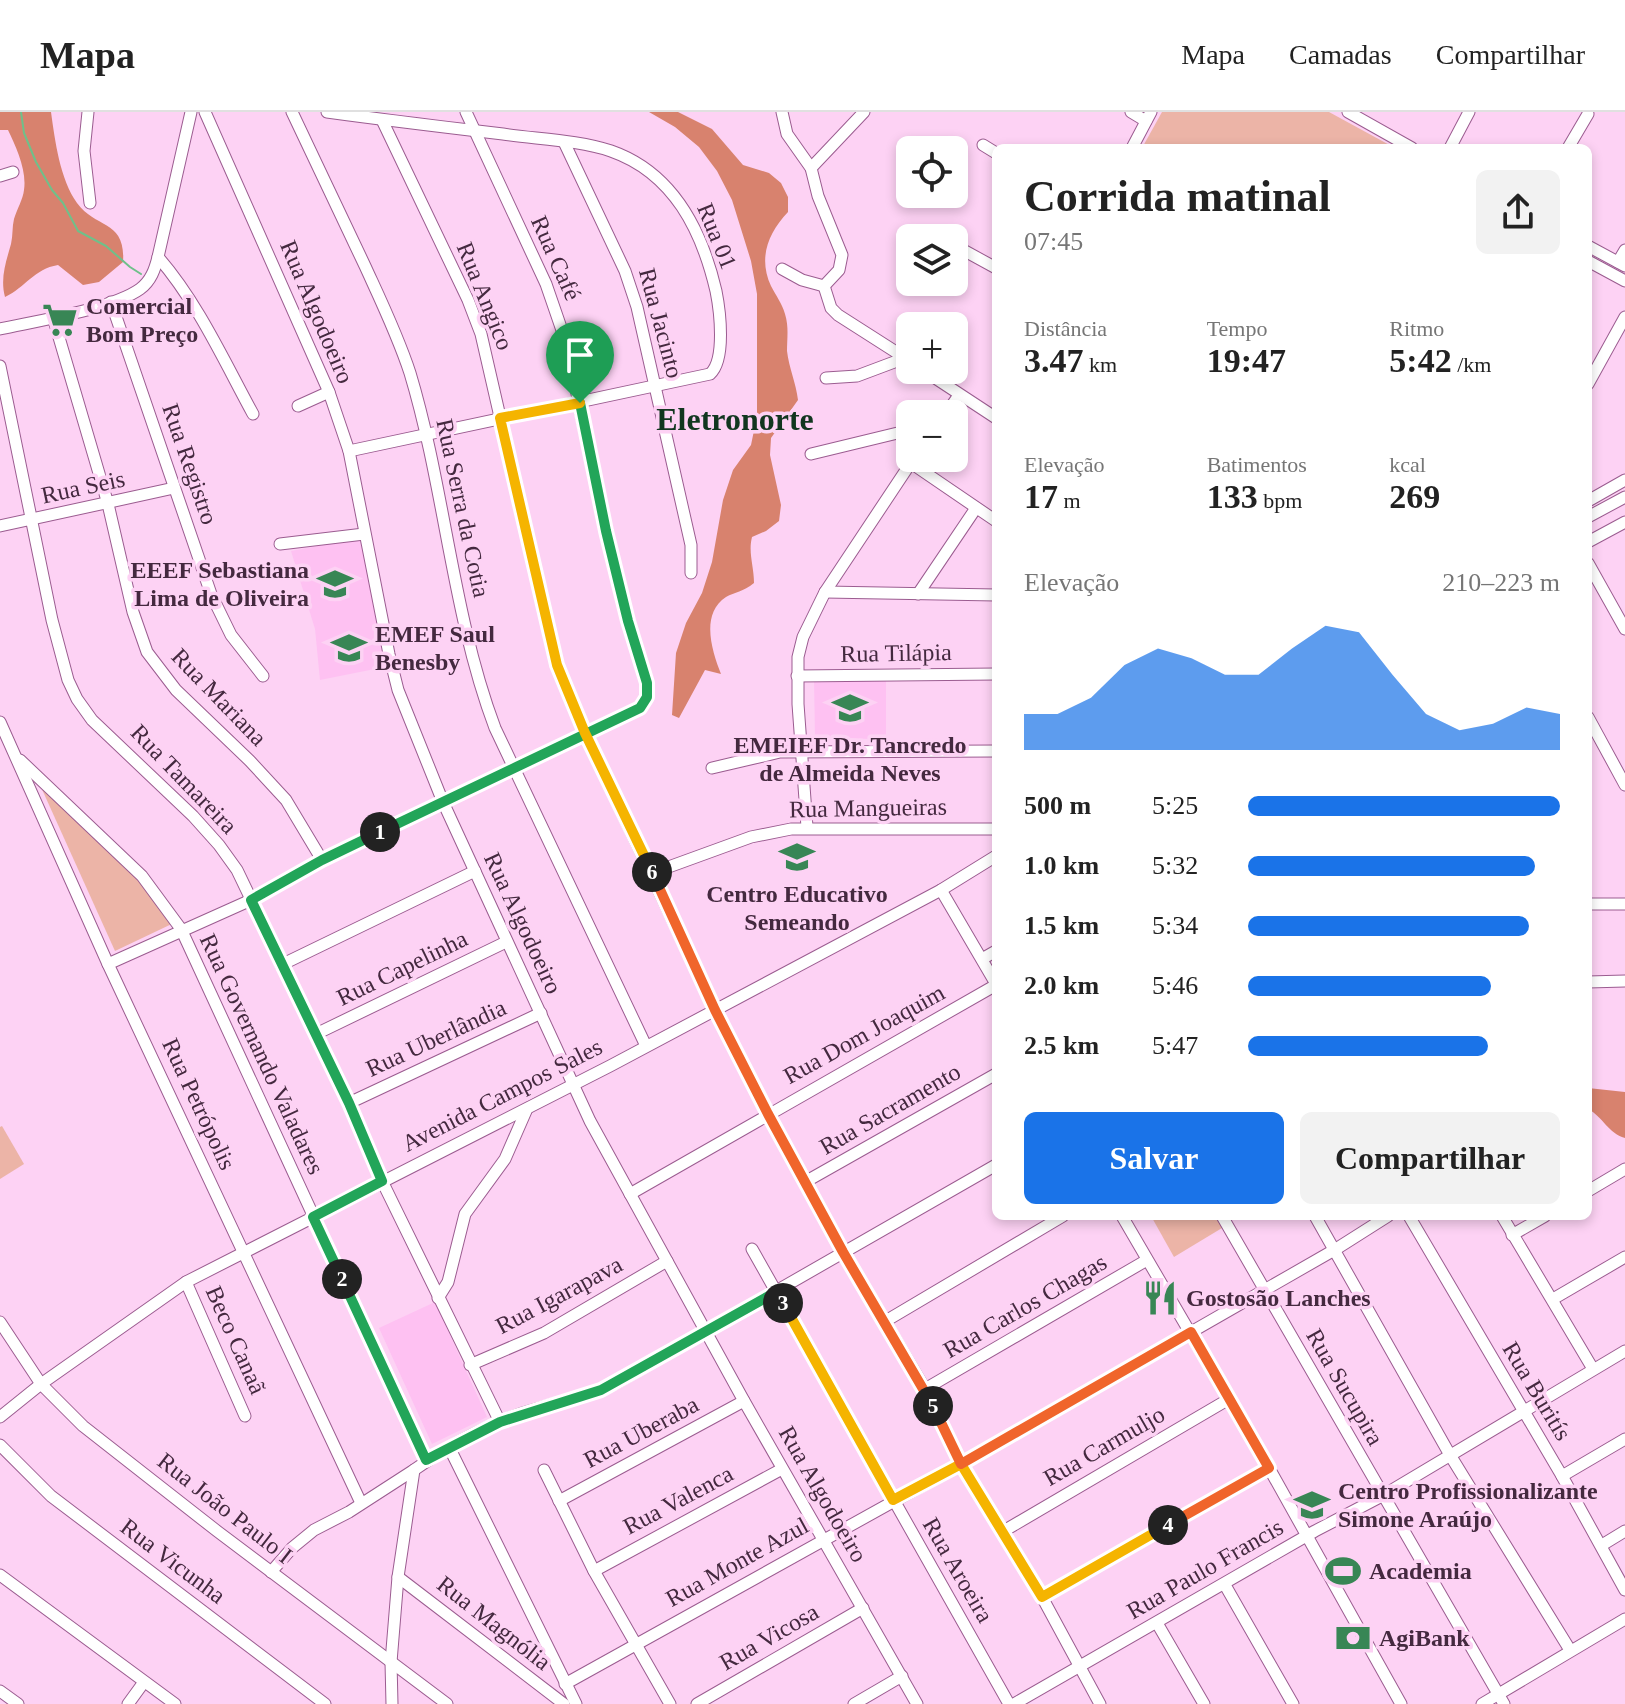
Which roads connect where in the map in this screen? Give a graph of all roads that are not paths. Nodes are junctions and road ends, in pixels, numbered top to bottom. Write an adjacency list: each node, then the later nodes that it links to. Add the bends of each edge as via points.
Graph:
1 (88, 112): 26 (street, via 84,151)
2 (191, 112): 30 (street)
3 (205, 112): 48 (street, Rua Algodoeiro)
4 (292, 112): 57 (street, Rua Serra da Cotia, via 383,304)
5 (327, 112): 14 (street, Rua 01)
6 (466, 112): 15 (street, Rua Café)
7 (782, 112): 23 (street, via 787,134)
8 (864, 112): 23 (street)
9 (1131, 112): 13 (street)
10 (1469, 112): 19 (street)
11 (1354, 113): 18 (street)
12 (1588, 114): 20 (street)
13 (1149, 116): 17 (street)
14 (375, 117): 15 (street, Rua 01); 55 (street, Rua Angico, via 468,300)
15 (475, 131): 16 (street, Rua 01); 51 (street, Rua Café, via 546,284)
16 (564, 142): 47 (street, Rua Jacinto, via 625,271); 47 (street, Rua 01, via 611,151 632,162 666,186 696,227 720,310 714,370)
17 (1134, 144)
18 (1405, 144)
19 (1452, 144)
20 (1570, 144)
21 (983, 145): 22 (street)
22 (992, 151)
23 (811, 168): 36 (street, via 843,261)
24 (13, 172): 25 (street)
25 (0, 176)
26 (90, 203)
27 (1592, 248): 32 (street)
28 (1625, 250): 32 (street)
29 (968, 253): 33 (street)
30 (158, 257): 37 (street, via 143,286); 53 (street, via 189,299)
31 (1592, 263): 35 (street)
32 (1622, 264)
33 (992, 266)
34 (782, 269): 36 (street)
35 (1625, 281)
36 (824, 286): 41 (street, via 838,315)
37 (111, 302): 38 (street); 63 (street, Rua Registro)
38 (53, 317): 40 (street); 66 (street, Rua Mariana)
39 (1625, 317): 44 (street)
40 (0, 329)
41 (896, 351)
42 (896, 363): 45 (street, via 857,376)
43 (0, 366): 70 (street, Rua Tamareira)
44 (1592, 377)
45 (826, 378)
46 (943, 384): 49 (street)
47 (655, 385): 51 (street); 77 (street, Rua Jacinto, via 691,545)
48 (329, 392): 52 (street); 58 (street, Rua Algodoeiro)
49 (959, 395): 50 (street); 54 (street)
50 (956, 400)
51 (580, 403): 55 (street); 87 (street, Rua Café, via 606,531 647,683 640,708)
52 (298, 406)
53 (253, 414)
54 (992, 416)
55 (500, 418): 57 (street); 87 (street, Rua Angico, via 557,665)
56 (896, 433): 59 (street)
57 (426, 434): 58 (street); 91 (street, Rua Serra da Cotia, via 480,686)
58 (349, 451): 73 (street, Rua Algodoeiro)
59 (811, 454)
60 (905, 472): 78 (street)
61 (929, 472): 67 (street)
62 (1625, 480): 65 (street)
63 (174, 488): 66 (street, Rua Seis); 83 (street, Rua Registro, via 211,594)
64 (1625, 497): 68 (street)
65 (1592, 499)
66 (108, 504): 70 (street, Rua Seis); 98 (street, Rua Mariana, via 147,652 176,690 286,800)
67 (976, 508): 69 (street); 79 (street)
68 (1592, 515)
69 (992, 518)
70 (32, 520): 72 (street, Rua Seis); 102 (street, Rua Tamareira, via 55,634 77,699 219,845)
71 (1625, 522): 74 (street)
72 (0, 526)
73 (364, 534): 75 (street); 94 (street, Rua Algodoeiro, via 398,690)
74 (1592, 540)
75 (280, 544)
76 (1592, 570): 81 (street)
77 (691, 573)
78 (825, 592): 79 (street); 84 (street, via 803,637)
79 (918, 594): 80 (street)
80 (992, 595)
81 (1625, 629)
82 (992, 674): 84 (street, Rua Tilápia)
83 (263, 676)
84 (797, 676): 89 (street)
85 (0, 724): 90 (street, Rua Petrópolis)
86 (1592, 724): 93 (street)
87 (585, 733): 91 (street); 100 (street, Rua Angico)
88 (992, 751): 89 (street)
89 (801, 752): 92 (street); 95 (street)
90 (14, 754): 105 (street, Rua Governando Valadares, via 142,876); 109 (street, Rua Petrópolis)
91 (513, 767): 94 (street); 118 (street, Rua Serra da Cotia)
92 (712, 768)
93 (1625, 785)
94 (443, 802): 98 (street); 99 (street, Rua Algodoeiro)
95 (807, 827): 96 (street, Rua Mangueiras); 100 (street, Rua Mangueiras, via 751,837)
96 (992, 829)
97 (992, 858): 101 (street, Avenida Campos Sales)
98 (322, 860): 102 (street)
99 (475, 871): 106 (street, Rua Algodoeiro); 110 (street)
100 (652, 873): 115 (street, Rua Angico)
101 (941, 890): 108 (street); 115 (street, Avenida Campos Sales)
102 (251, 900): 105 (street); 110 (street, Rua Tamareira)
103 (1592, 904): 104 (street)
104 (1625, 904)
105 (181, 929): 109 (street); 130 (street, Rua Governando Valadares)
106 (506, 942): 116 (street, Rua Algodoeiro); 117 (street, Rua Capelinha)
107 (992, 953): 108 (street)
108 (982, 959): 111 (street)
109 (108, 964): 142 (street, Rua Petrópolis)
110 (281, 965): 117 (street, Rua Tamareira)
111 (992, 978)
112 (1625, 981): 113 (street)
113 (1592, 982)
114 (992, 987): 123 (street, Rua Dom Joaquim)
115 (715, 1010): 118 (street, Avenida Campos Sales); 123 (street, Rua Angico)
116 (541, 1013): 120 (street, Rua Algodoeiro); 121 (street, Rua Uberlândia)
117 (316, 1034): 121 (street, Rua Tamareira)
118 (646, 1046): 120 (street, Avenida Campos Sales)
119 (992, 1076): 127 (street, Rua Sacramento)
120 (572, 1086): 122 (street, Avenida Campos Sales); 129 (street, Rua Algodoeiro)
121 (349, 1103): 126 (street, Rua Tamareira)
122 (526, 1111): 126 (street, Avenida Campos Sales); 150 (street, via 505,1159 465,1214 448,1282)
123 (768, 1114): 127 (street, Rua Angico); 129 (street, Rua Dom Joaquim)
124 (992, 1167): 143 (street)
125 (1625, 1169): 128 (street)
126 (382, 1181): 130 (street, Avenida Campos Sales); 150 (street, Rua Tamareira)
127 (805, 1182): 143 (street, Rua Angico)
128 (1592, 1189)
129 (630, 1194): 146 (street, Rua Algodoeiro)
130 (313, 1217): 142 (street, Avenida Campos Sales); 171 (street, Rua Governando Valadares)
131 (1056, 1220): 153 (street)
132 (1124, 1220): 145 (street)
133 (1224, 1220): 148 (street, Rua Sucupira)
134 (1318, 1220): 141 (street)
135 (1382, 1220): 141 (street, Rua Monte Azul)
136 (1411, 1220): 163 (street, Rua Buritís)
137 (1504, 1220): 139 (street)
138 (1538, 1220): 139 (street)
139 (1512, 1235): 151 (street)
140 (752, 1249): 149 (street, Rua Aroeira)
141 (1336, 1249): 148 (street, Rua Monte Azul); 170 (street)
142 (244, 1252): 147 (street, Avenida Campos Sales); 181 (street, Rua Petrópolis)
143 (843, 1252): 149 (street); 153 (street, Rua Angico)
144 (1625, 1257): 151 (street)
145 (1147, 1260): 155 (street); 160 (street, Rua Carlos Chagas)
146 (667, 1261): 154 (street, Rua Algodoeiro); 157 (street, Rua Igarapava, via 544,1333)
147 (186, 1282): 159 (street, Avenida Campos Sales); 164 (street, Beco Canaã)
148 (1263, 1290): 155 (street, Rua Monte Azul); 178 (street, Rua Sucupira)
149 (776, 1292): 154 (street); 179 (street, Rua Aroeira)
150 (438, 1298): 157 (street, Rua Tamareira)
151 (1553, 1299): 158 (street)
152 (0, 1322): 159 (street, Rua João Paulo I)
153 (884, 1322): 160 (street, Rua Angico)
154 (706, 1330): 162 (street, Rua Algodoeiro); 166 (street, via 601,1390)
155 (1191, 1332): 161 (street); 172 (street, Rua Monte Azul)
156 (1625, 1351): 158 (street, Rua Paulo Francis)
157 (470, 1365): 166 (street, Rua Tamareira)
158 (1593, 1369): 163 (street, Rua Paulo Francis)
159 (41, 1384): 165 (street, Avenida Campos Sales); 188 (street, Rua João Paulo I, via 98,1438)
160 (925, 1389): 172 (street, Rua Angico)
161 (1229, 1399): 173 (street); 183 (street, Rua Carmuljo)
162 (744, 1401): 174 (street, Rua Algodoeiro); 180 (street, Rua Uberaba)
163 (1523, 1410): 170 (street, Rua Paulo Francis); 177 (street, Rua Buritís)
164 (245, 1416)
165 (0, 1417)
166 (500, 1422): 169 (street)
167 (1625, 1439): 177 (street)
168 (0, 1445): 209 (street, Rua Vicunha, via 51,1496)
169 (450, 1449): 171 (street); 203 (street)
170 (1450, 1455): 178 (street, Rua Paulo Francis); 198 (street)
171 (426, 1460): 175 (street)
172 (961, 1464): 179 (street, Rua Monte Azul); 183 (street, Rua Angico)
173 (1269, 1468): 184 (street); 193 (street)
174 (782, 1469): 185 (street, Rua Algodoeiro); 187 (street, Rua Valenca)
175 (414, 1470): 181 (street); 190 (street)
176 (544, 1470): 180 (street)
177 (1562, 1476): 186 (street, Rua Buritís)
178 (1382, 1496): 184 (street, Rua Paulo Francis); 205 (street, Rua Sucupira)
179 (893, 1500): 185 (street, Rua Monte Azul); 218 (street, Rua Aroeira)
180 (559, 1501): 187 (street)
181 (361, 1503): 188 (street, via 308,1535)
182 (1625, 1531): 186 (street)
183 (1002, 1532): 193 (street, Rua Angico)
184 (1306, 1536): 191 (street, Rua Paulo Francis); 222 (street)
185 (824, 1539): 194 (street, Rua Algodoeiro); 197 (street, Rua Monte Azul)
186 (1602, 1545): 192 (street, Rua Buritís)
187 (594, 1571): 197 (street)
188 (271, 1572): 199 (street, Rua João Paulo I)
189 (0, 1575): 202 (street)
190 (398, 1577): 199 (street); 212 (street, Rua Magnólia)
191 (1225, 1585): 196 (street, Rua Paulo Francis); 221 (street)
192 (1625, 1590)
193 (1042, 1597): 200 (street, Rua Angico)
194 (863, 1608): 201 (street, Rua Algodoeiro); 215 (street, Rua Vicosa)
195 (1625, 1619): 198 (street)
196 (1157, 1623): 200 (street, Rua Paulo Francis); 220 (street)
197 (636, 1643): 203 (street, Rua Monte Azul); 214 (street)
198 (1570, 1650): 205 (street)
199 (391, 1662): 210 (street); 211 (street, Rua João Paulo I)
200 (1080, 1667): 218 (street, Rua Paulo Francis); 219 (street, Rua Angico)
201 (902, 1676): 216 (street); 217 (street, Rua Algodoeiro)
202 (144, 1682): 207 (street); 208 (street)
203 (565, 1684): 213 (street)
204 (0, 1691): 206 (street)
205 (1501, 1699): 223 (street)
206 (18, 1704)
207 (128, 1704)
208 (175, 1704)
209 (325, 1704)
210 (392, 1704)
211 (447, 1704)
212 (564, 1704)
213 (576, 1704)
214 (670, 1704)
215 (697, 1704)
216 (854, 1704)
217 (917, 1704)
218 (1012, 1704)
219 (1100, 1704)
220 (1204, 1704)
221 (1293, 1704)
222 (1401, 1704)
223 (1482, 1704)

